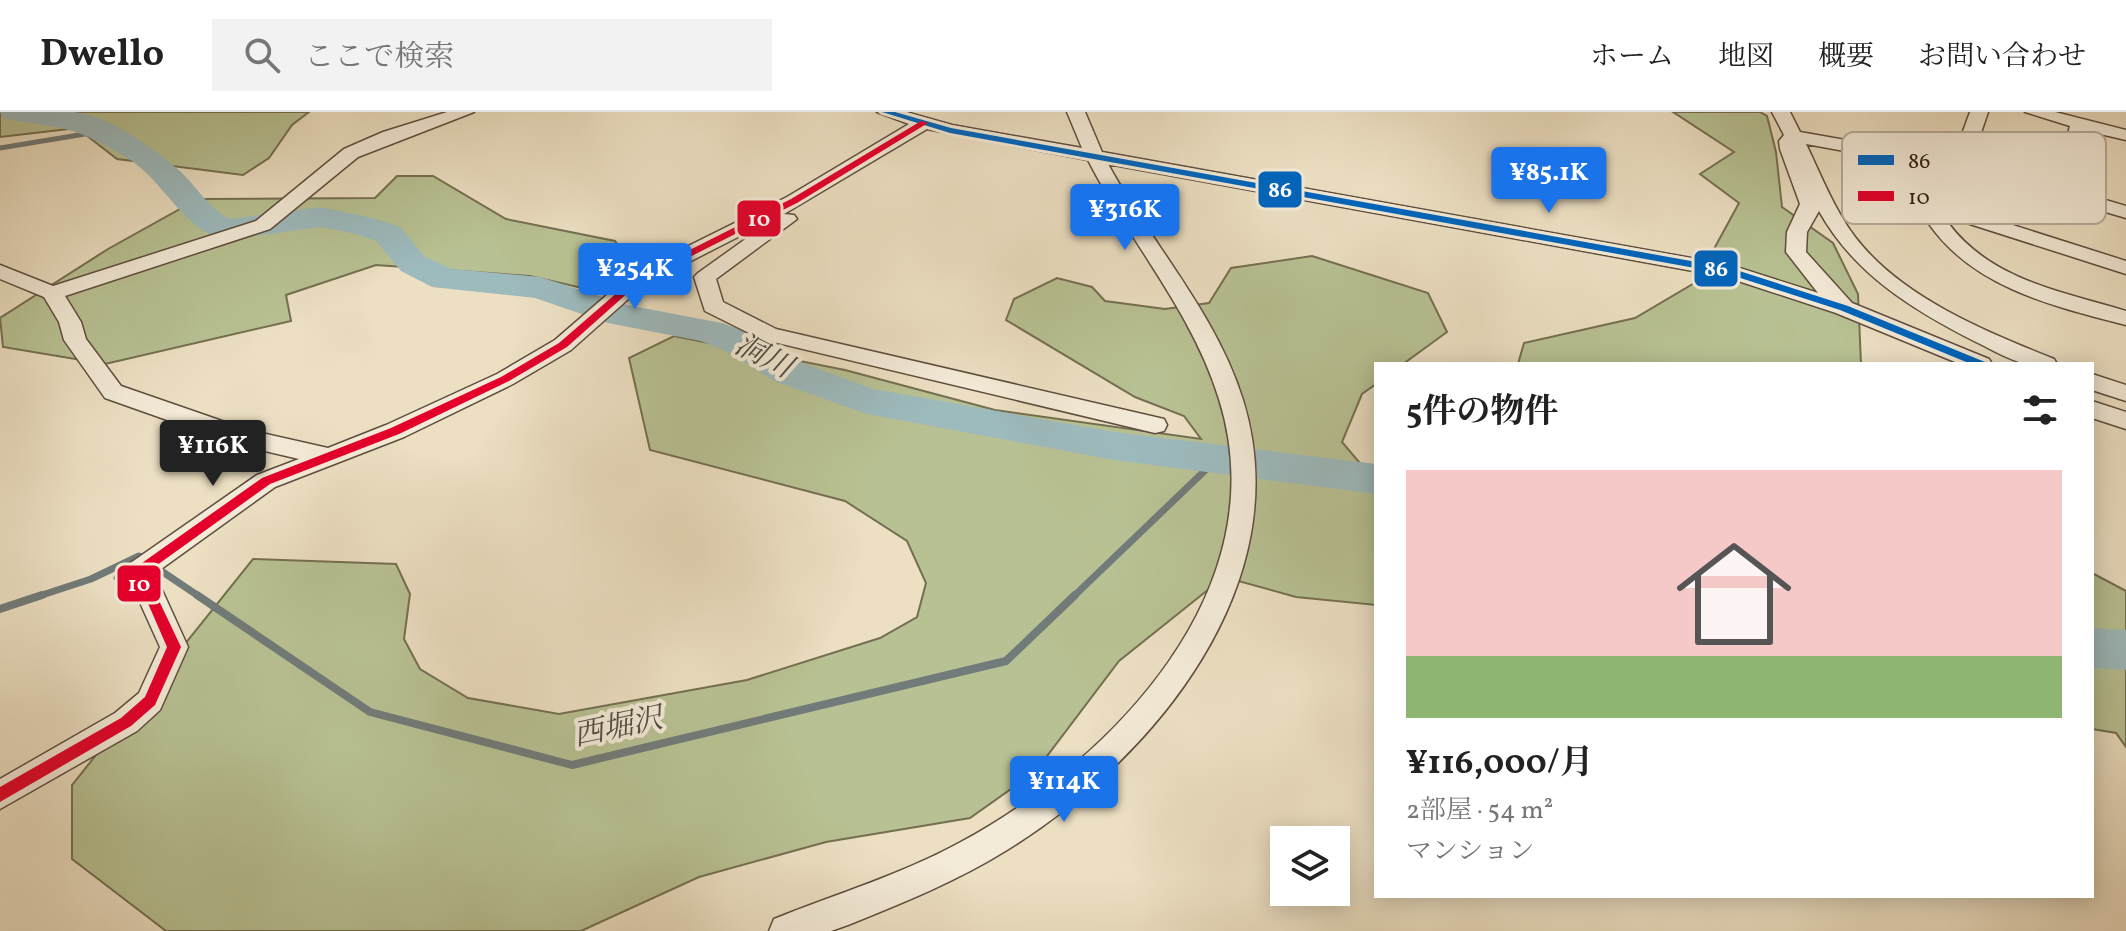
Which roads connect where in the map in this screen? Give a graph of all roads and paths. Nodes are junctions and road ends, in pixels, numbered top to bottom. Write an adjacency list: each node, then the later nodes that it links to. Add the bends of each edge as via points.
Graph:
1 (465, 112): 22 (street, via 351,153 263,225)
2 (886, 112): 7 (street)
3 (1076, 112): 14 (street)
4 (1781, 112): 12 (street)
5 (1979, 112): 9 (street)
6 (2034, 112): 8 (street)
7 (924, 123): 14 (street); 15 (street)
8 (2080, 124): 10 (street); 11 (street)
9 (1972, 132)
10 (2078, 132)
11 (2126, 135)
12 (1795, 136): 13 (street); 23 (street, via 1788,141 1789,151 1810,210 1793,240 1794,253); 26 (street, via 1841,231 1867,261 1922,302)
13 (1842, 145)
14 (1091, 155): 23 (street, via 1730,271); 34 (street, via 1197,325 1232,399 1243,480 1224,581 1198,641 1130,733 1025,820 932,874)
15 (794, 201): 31 (street, via 787,220 705,277 713,306 769,334); 32 (street, via 637,280 563,345 505,379 395,431)
16 (2106, 206): 17 (street)
17 (2126, 212)
18 (1939, 224): 24 (street, via 1947,239 1976,265)
19 (1989, 224): 20 (street)
20 (2126, 268)
21 (0, 271): 22 (street)
22 (52, 293): 32 (street, via 75,340 113,392 244,438)
23 (1844, 308): 25 (street)
24 (2126, 318)
25 (1976, 362)
26 (2041, 362)
27 (2094, 383): 28 (street)
28 (2126, 393)
29 (2094, 410): 30 (street)
30 (2126, 421)
31 (1155, 425)
32 (327, 456): 33 (street, via 266,481 129,578 148,589 174,647 150,701 126,722)
33 (0, 795)
34 (786, 931)

